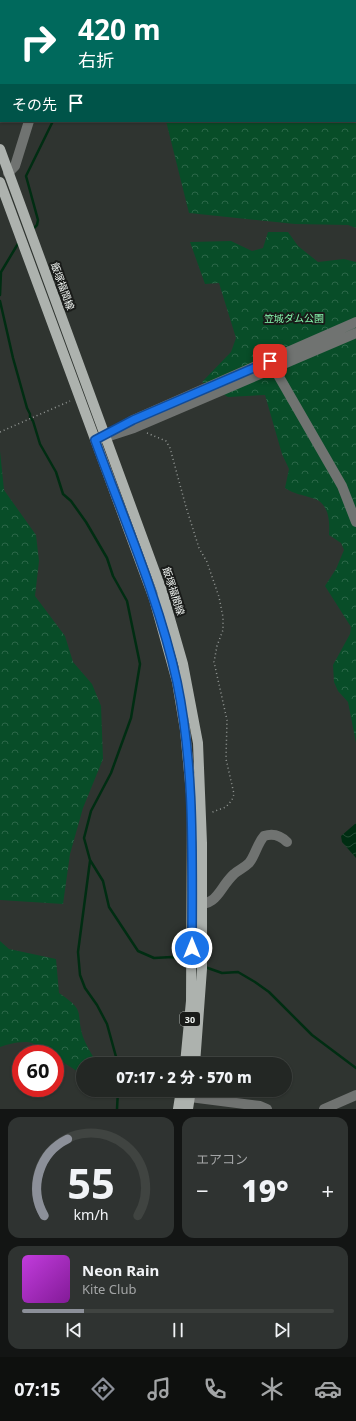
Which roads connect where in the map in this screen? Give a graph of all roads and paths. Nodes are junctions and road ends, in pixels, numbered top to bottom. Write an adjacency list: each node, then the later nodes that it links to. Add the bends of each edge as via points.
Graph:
1 (29, 122): 3 (street, via 15,166)
2 (0, 149): 3 (main road, 飯塚福間線 / 30)
3 (8, 173): 11 (main road, 飯塚福間線 / 30)
4 (0, 182): 8 (main road, 飯塚福間線 / 30)
5 (356, 322): 7 (street)
6 (356, 333): 7 (street)
7 (272, 365): 9 (street); 11 (street, via 133,420); 13 (street, via 342,486)
8 (79, 397): 10 (path); 12 (main road, 飯塚福間線 / 30)
9 (134, 428): 11 (street); 14 (path, via 166,441 170,448 186,507 219,597 223,617 223,630 216,646 214,662 227,720 226,759 234,794 226,807)
10 (0, 432)
11 (106, 436): 12 (street); 14 (main road, 飯塚福間線 / 30, via 162,591 183,664 198,742)
12 (95, 440): 16 (main road, 飯塚福間線 / 30, via 154,599 177,682 190,778)
13 (356, 522)
14 (201, 817): 16 (main road, 飯塚福間線 / 30)
15 (287, 842): 16 (street, via 274,834 264,836 250,862 234,874 212,902)
16 (197, 905): 17 (main road, 飯塚福間線 / 30)
17 (197, 975): 18 (main road, 飯塚福間線 / 30); 19 (main road, 飯塚福間線 / 30)
18 (186, 1057)
19 (195, 1057)
20 (356, 1095): 27 (street)
21 (184, 1097): 24 (main road)
22 (186, 1097): 25 (main road)
23 (209, 1097): 26 (street)
24 (178, 1109)
25 (188, 1109)
26 (267, 1109)
27 (324, 1109)

